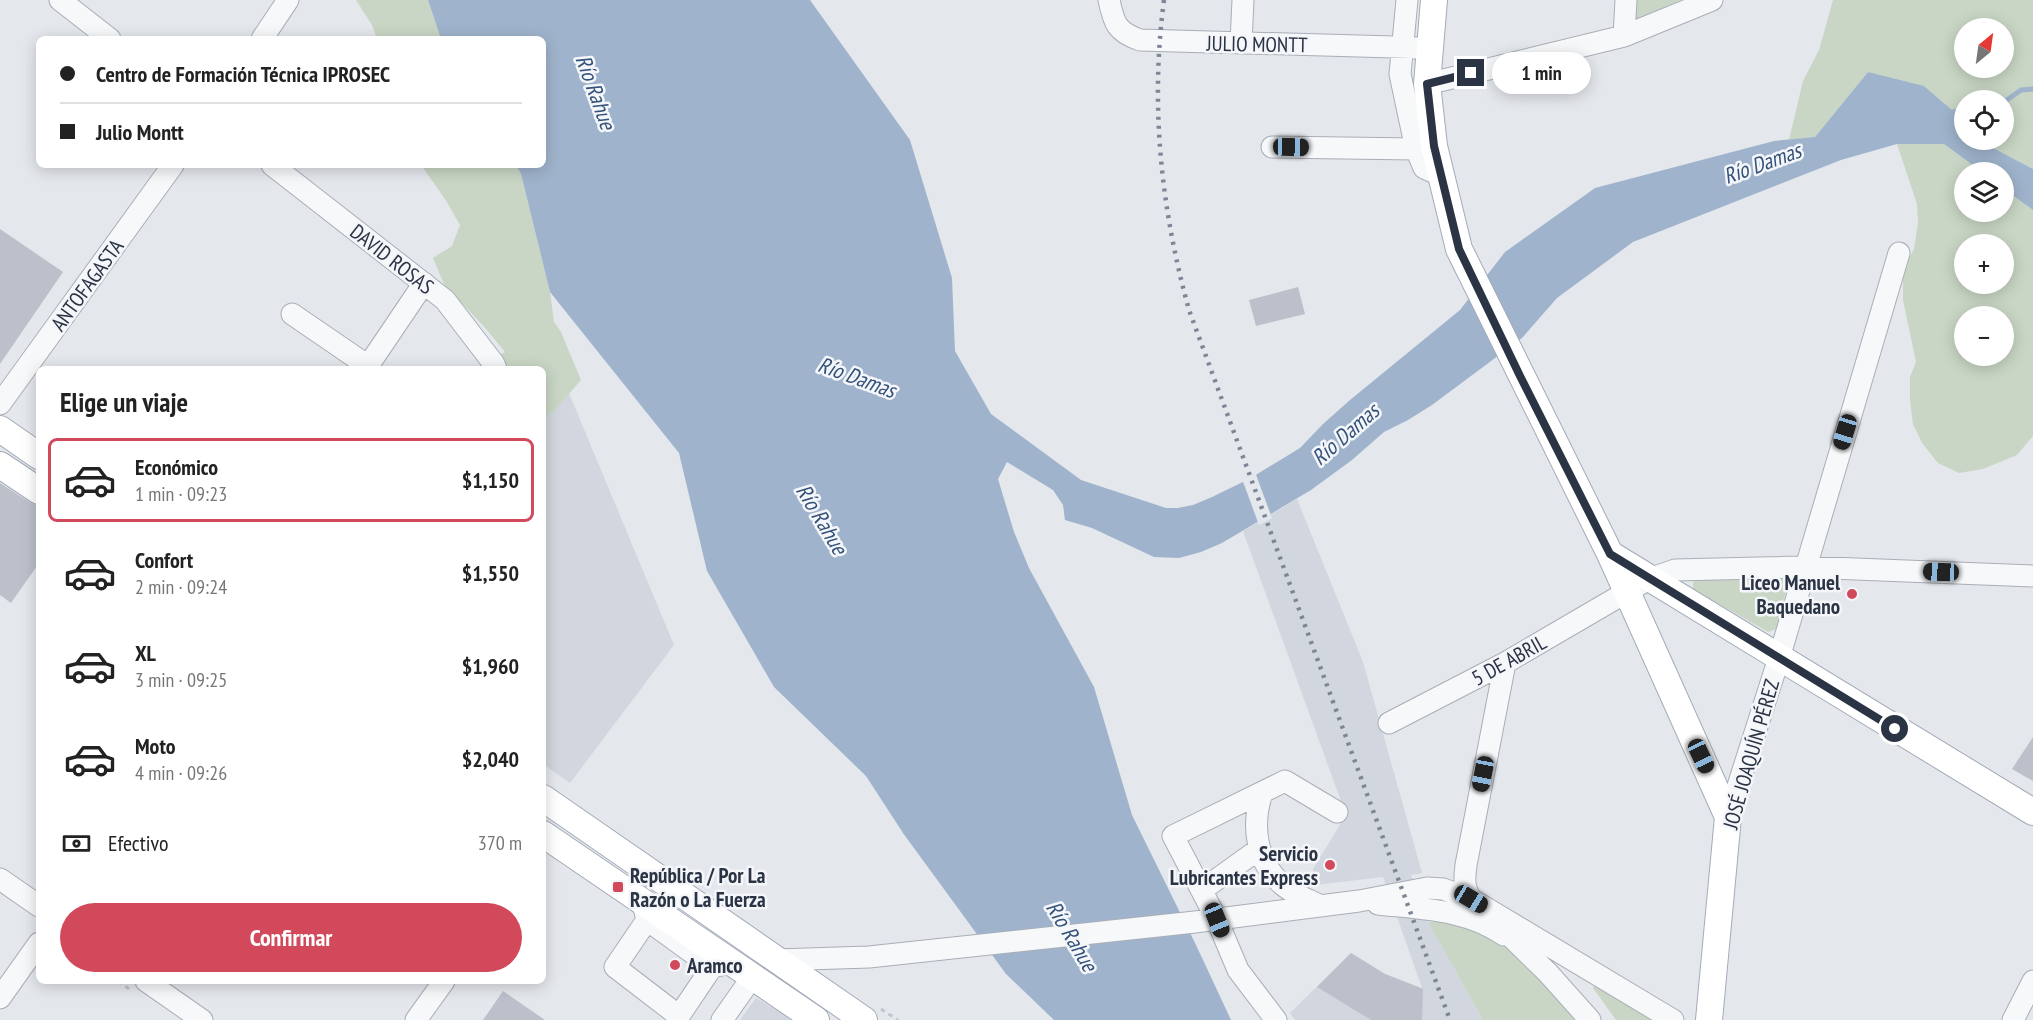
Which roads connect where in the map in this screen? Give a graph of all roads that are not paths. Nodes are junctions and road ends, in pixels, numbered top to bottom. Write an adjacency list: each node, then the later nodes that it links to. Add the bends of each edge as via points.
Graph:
1 (60, 0): 9 (street)
2 (288, 0): 10 (street)
3 (1109, 0): 12 (street, JULIO MONTT, via 1114,22 1122,32 1140,40)
4 (1243, 0): 12 (street)
5 (1407, 0): 13 (street)
6 (1434, 0): 14 (main road)
7 (1626, 0): 11 (street)
8 (1702, 2): 11 (street)
9 (106, 36)
10 (264, 36)
11 (1624, 36): 15 (street)
12 (1241, 43): 13 (street, JULIO MONTT)
13 (1402, 47): 14 (street, JULIO MONTT); 17 (street, via 1400,74)
14 (1430, 48): 15 (main road)
15 (1427, 84): 20 (main road)
16 (1272, 147): 17 (street)
17 (1416, 148): 20 (street, via 1424,168)
18 (171, 168): 25 (street, ANTOFAGASTA)
19 (276, 168): 22 (street, DAVID ROSAS)
20 (1440, 172): 30 (main road, via 1459,249)
21 (1899, 253): 31 (street, JOSÉ JOAQUÍN PÉREZ)
22 (424, 283): 23 (street, via 368,366); 24 (street, DAVID ROSAS, via 445,300)
23 (292, 314)
24 (495, 366)
25 (0, 404)
26 (0, 429): 27 (main road)
27 (36, 454)
28 (0, 465): 29 (main road)
29 (36, 489)
30 (1610, 554): 33 (main road); 34 (main road)
31 (1805, 567): 32 (street, 5 DE ABRIL); 33 (street, 5 DE ABRIL, via 1675,570); 35 (street, JOSÉ JOAQUÍN PÉREZ)
32 (2033, 576)
33 (1649, 579): 34 (street, 5 DE ABRIL); 35 (main road)
34 (1627, 593): 36 (street, 5 DE ABRIL); 42 (main road)
35 (1779, 658): 41 (main road); 42 (street, JOSÉ JOAQUÍN PÉREZ)
36 (1505, 663): 37 (street, 5 DE ABRIL); 46 (street)
37 (1389, 723)
38 (1262, 793): 40 (street, via 1285,781); 47 (street, via 1256,826); 51 (street, via 1173,836)
39 (546, 800): 43 (main road)
40 (1337, 812)
41 (2033, 812)
42 (1728, 817): 76 (main road, JOSÉ JOAQUÍN PÉREZ)
43 (581, 824): 44 (street); 61 (main road)
44 (546, 836)
45 (546, 838): 57 (main road)
46 (1470, 842): 48 (street); 50 (street, via 1458,865)
47 (1259, 849): 51 (street); 55 (street, via 1277,880)
48 (1465, 874): 52 (street); 66 (street, via 1472,888 1591,962)
49 (0, 879): 54 (street)
50 (1427, 888): 52 (street); 53 (street)
51 (1202, 890): 58 (street)
52 (1471, 899): 56 (street, via 1445,901); 60 (street); 66 (street)
53 (1359, 901): 55 (street); 56 (street)
54 (36, 904)
55 (1321, 906): 58 (street)
56 (1421, 909): 60 (street, via 1475,920)
57 (645, 911): 62 (main road); 62 (street, via 615,968 679,1016)
58 (1217, 920): 61 (street, via 869,957); 73 (street, via 1244,980)
59 (36, 947): 67 (street)
60 (1530, 955): 74 (street)
61 (776, 960): 72 (main road)
62 (732, 968): 70 (street); 71 (main road)
63 (2033, 981): 77 (street)
64 (150, 984): 68 (street)
65 (442, 984): 69 (street)
66 (1615, 987): 75 (street)
67 (0, 998)
68 (202, 1020)
69 (416, 1020)
70 (722, 1020)
71 (816, 1020)
72 (864, 1020)
73 (1276, 1020)
74 (1589, 1020)
75 (1673, 1020)
76 (1709, 1020)
77 (2013, 1020)

